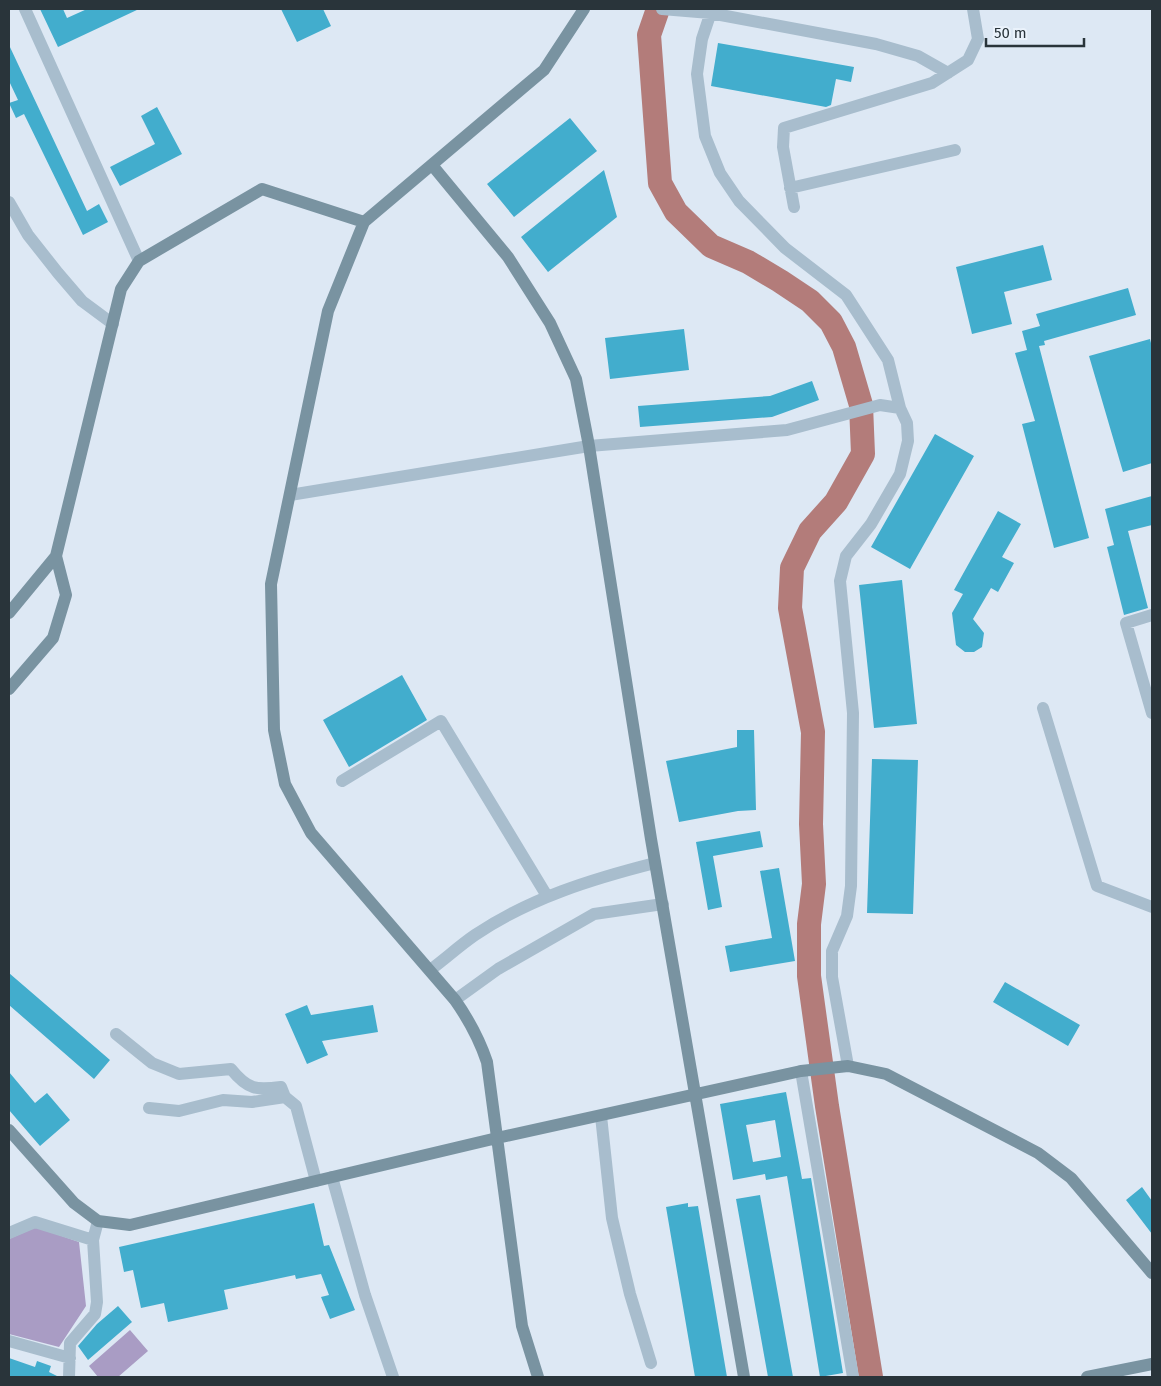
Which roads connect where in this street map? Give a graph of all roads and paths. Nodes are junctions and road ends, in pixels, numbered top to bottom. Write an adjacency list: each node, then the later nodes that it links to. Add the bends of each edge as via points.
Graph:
1 (25, 9): 13 (street)
2 (584, 9): 8 (main road, via 544,70)
3 (662, 9): 5 (street)
4 (973, 9): 6 (street, via 978,39 968,60)
5 (711, 11): 6 (street, via 876,44 918,56); 15 (street, via 702,39 697,74 705,136 720,174 739,200 785,248 846,295 888,360)
6 (948, 73): 9 (street, via 932,84 784,128 783,147)
7 (955, 150): 9 (street)
8 (432, 165): 12 (main road); 16 (main road, via 508,256 550,323 576,379)
9 (790, 188): 11 (street)
10 (9, 202): 14 (street, via 28,235 58,273 82,301)
11 (794, 207)
12 (364, 222): 13 (main road, via 262,188); 17 (main road, via 328,311)
13 (140, 261): 14 (main road, via 122,289)
14 (113, 324): 18 (main road)
15 (900, 408): 16 (street, via 880,405 787,430); 32 (street, via 907,422 908,441 900,474 871,524 846,556 840,581 853,712 851,886 847,916 832,951 832,977)
16 (589, 446): 17 (street); 25 (main road)
17 (290, 495): 29 (main road, via 271,584 274,730 285,784 311,832)
18 (56, 556): 19 (main road); 21 (main road, via 66,595 53,638)
19 (9, 613)
20 (1152, 615): 23 (street, via 1126,623)
21 (9, 689)
22 (1043, 708): 28 (street, via 1097,886)
23 (1152, 714)
24 (342, 781): 26 (street, via 441,721)
25 (655, 863): 26 (street, via 603,876); 27 (main road)
26 (547, 896): 29 (street, via 476,934)
27 (662, 904): 30 (street, via 594,914 498,968); 34 (main road)
28 (1152, 907)
29 (430, 970): 30 (main road)
30 (455, 1000): 39 (main road, via 471,1022 486,1062)
31 (116, 1034): 35 (street, via 152,1063 178,1074 231,1069 241,1081 257,1090 281,1087)
32 (848, 1066): 33 (main road); 45 (main road, via 886,1074 1038,1154 1071,1178)
33 (805, 1070): 34 (main road); 54 (street)
34 (696, 1095): 37 (main road); 53 (main road)
35 (285, 1097): 36 (street, via 252,1102 223,1100 179,1111); 41 (street, via 296,1106)
36 (149, 1108)
37 (601, 1116): 39 (main road); 48 (street, via 612,1218)
38 (9, 1130): 42 (main road, via 74,1203)
39 (498, 1138): 40 (main road); 52 (main road, via 522,1326)
40 (332, 1177): 41 (main road); 51 (street, via 365,1295)
41 (316, 1181): 42 (main road, via 130,1225)
42 (98, 1221): 44 (street)
43 (9, 1233): 44 (street, via 35,1222)
44 (93, 1240): 47 (street, via 95,1314 70,1343)
45 (1152, 1273)
46 (9, 1342): 47 (street)
47 (70, 1358): 50 (street)
48 (651, 1363)
49 (1152, 1364): 55 (main road)
50 (70, 1377)
51 (393, 1377)
52 (538, 1377)
53 (744, 1377)
54 (853, 1377)
55 (1087, 1377)

